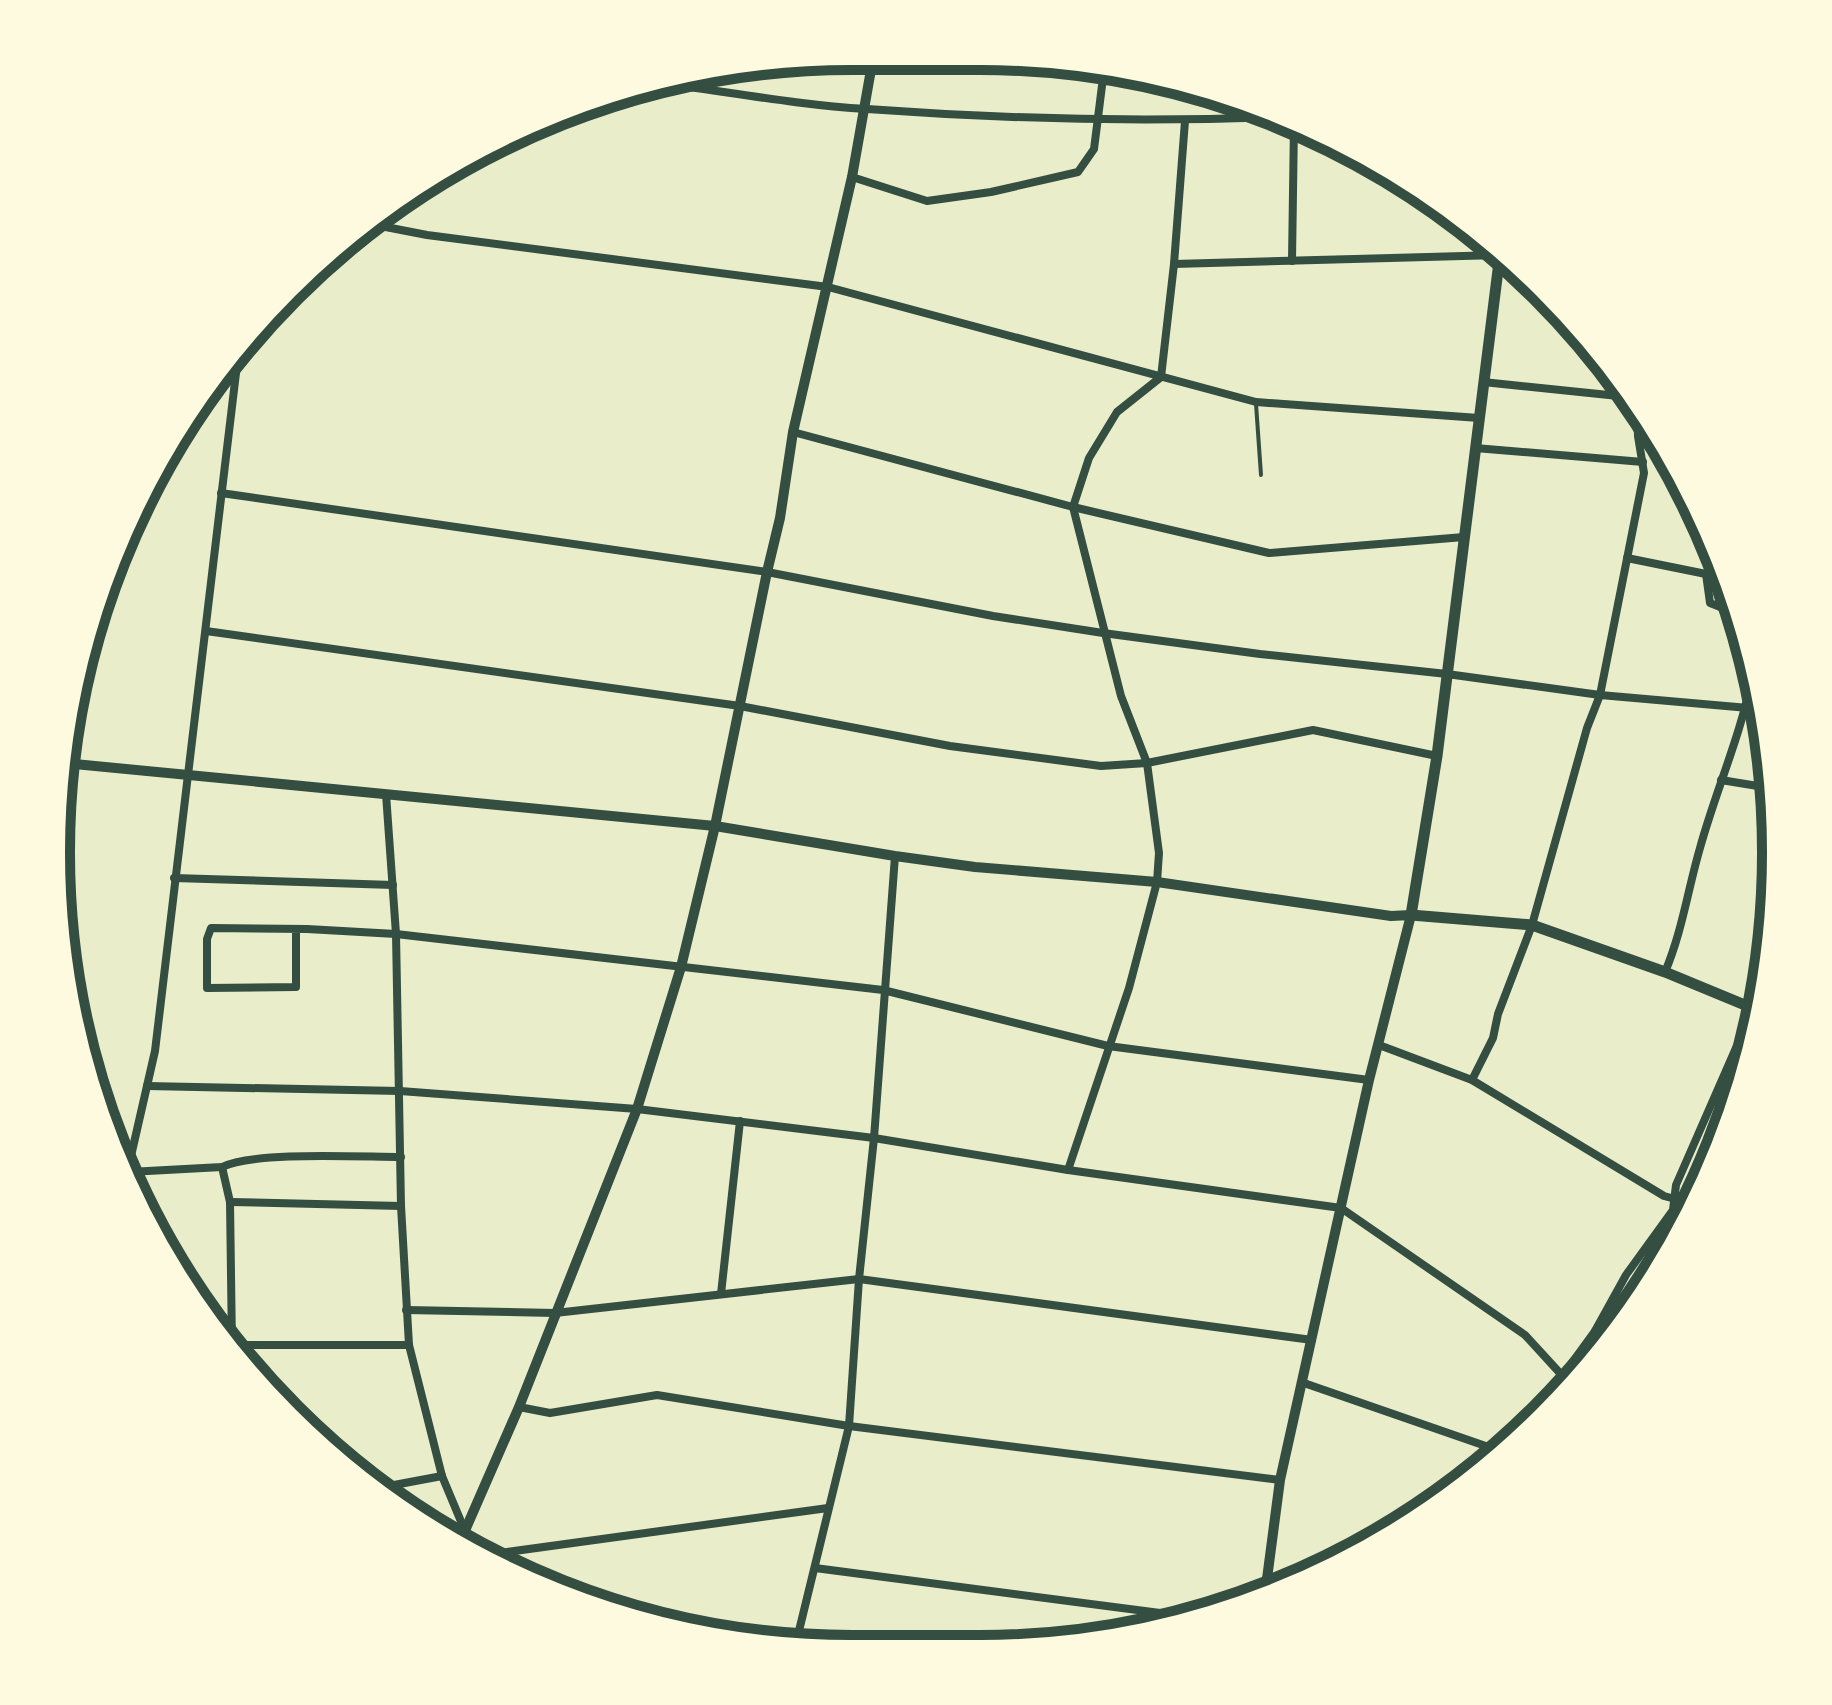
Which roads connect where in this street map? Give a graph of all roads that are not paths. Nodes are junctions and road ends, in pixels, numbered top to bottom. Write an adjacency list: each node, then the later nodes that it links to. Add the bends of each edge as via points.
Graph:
1 (871, 70): 6 (street)
2 (1103, 80): 8 (street)
3 (707, 84): 5 (street)
4 (691, 87): 5 (street)
5 (706, 89): 6 (street)
6 (865, 109): 8 (street); 11 (street)
7 (1248, 118): 9 (street)
8 (1098, 120): 9 (street); 11 (street, via 1094,149 1078,172 927,201)
9 (1185, 121): 15 (street)
10 (1294, 137): 14 (street)
11 (852, 177): 17 (street)
12 (384, 227): 17 (street)
13 (1485, 255): 14 (street)
14 (1292, 261): 15 (street)
15 (1174, 264): 19 (street)
16 (1498, 267): 20 (main road)
17 (828, 287): 19 (street); 25 (street)
18 (236, 371): 29 (street)
19 (1161, 377): 22 (street); 30 (street, via 1117,412 1089,458)
20 (1483, 382): 21 (street); 23 (main road)
21 (1614, 396)
22 (1256, 402): 23 (street); 28 (lane)
23 (1479, 418): 26 (main road)
24 (1638, 430): 27 (street)
25 (793, 432): 30 (street); 33 (street)
26 (1475, 448): 27 (street); 31 (main road)
27 (1643, 462): 32 (street)
28 (1261, 475)
29 (221, 493): 33 (street); 35 (street)
30 (1073, 507): 31 (street, via 1269,553); 36 (street)
31 (1464, 537): 37 (main road)
32 (1627, 558): 34 (street, via 1706,574 1710,603); 38 (street)
33 (767, 572): 36 (street); 40 (street)
34 (1722, 608)
35 (206, 631): 40 (street); 45 (street)
36 (1103, 633): 37 (street); 43 (street)
37 (1447, 674): 38 (street); 42 (main road)
38 (1600, 695): 41 (street); 55 (street)
39 (1747, 701): 41 (street)
40 (740, 706): 43 (street, via 950,746 1101,766); 49 (street)
41 (1746, 707): 46 (street)
42 (1437, 756): 43 (street, via 1313,730); 54 (main road)
43 (1147, 763): 52 (street, via 1159,853)
44 (76, 764): 45 (street)
45 (189, 773): 48 (street); 51 (street)
46 (1721, 780): 47 (street); 59 (street)
47 (1759, 786)
48 (386, 794): 49 (street); 53 (street)
49 (715, 826): 50 (street); 58 (street)
50 (895, 856): 52 (street); 60 (street)
51 (174, 878): 53 (street); 67 (street)
52 (1157, 882): 54 (street); 63 (street)
53 (393, 885): 57 (street)
54 (1411, 915): 55 (main road); 62 (street)
55 (1532, 925): 59 (main road); 66 (street, via 1493,1038)
56 (296, 929): 56 (street, via 211,928 207,988 296,987); 57 (street)
57 (396, 934): 58 (street); 68 (street)
58 (681, 967): 60 (street); 69 (street)
59 (1665, 972): 61 (main road)
60 (883, 990): 63 (street); 71 (street)
61 (1747, 1006)
62 (1379, 1045): 65 (street); 66 (street)
63 (1108, 1046): 65 (street); 76 (street)
64 (1735, 1054): 78 (street, via 1676,1185)
65 (1369, 1080): 81 (street)
66 (1472, 1080): 78 (street)
67 (147, 1086): 68 (street); 72 (street)
68 (400, 1091): 69 (street); 73 (street)
69 (637, 1109): 70 (street); 85 (street)
70 (740, 1121): 71 (street); 83 (street)
71 (874, 1138): 76 (street); 82 (street)
72 (132, 1156)
73 (401, 1157): 74 (street, via 289,1158); 80 (street)
74 (222, 1167): 75 (street); 79 (street)
75 (138, 1170)
76 (1068, 1170): 81 (street)
77 (1682, 1198): 78 (street)
78 (1675, 1199): 87 (street)
79 (230, 1202): 80 (street); 86 (street)
80 (401, 1206): 84 (street)
81 (1341, 1208): 88 (street); 92 (street, via 1525,1335)
82 (859, 1279): 83 (street); 88 (street); 95 (street)
83 (721, 1294): 85 (street)
84 (406, 1310): 85 (street); 90 (street)
85 (555, 1313): 94 (street)
86 (232, 1329)
87 (1595, 1331): 91 (street)
88 (1312, 1340): 93 (street)
89 (245, 1345): 90 (street)
90 (409, 1345): 97 (street)
91 (1586, 1347)
92 (1562, 1375)
93 (1301, 1382): 96 (street); 98 (street)
94 (519, 1407): 95 (street, via 550,1413 657,1395); 102 (street)
95 (849, 1426): 98 (street); 100 (street)
96 (1488, 1447)
97 (442, 1476): 99 (street); 101 (street)
98 (1280, 1480): 105 (street)
99 (393, 1485)
100 (828, 1508): 103 (street); 104 (street)
101 (461, 1530)
102 (465, 1532)
103 (503, 1553)
104 (815, 1568): 106 (street); 107 (street)
105 (1267, 1580)
106 (1161, 1613)
107 (799, 1633)

